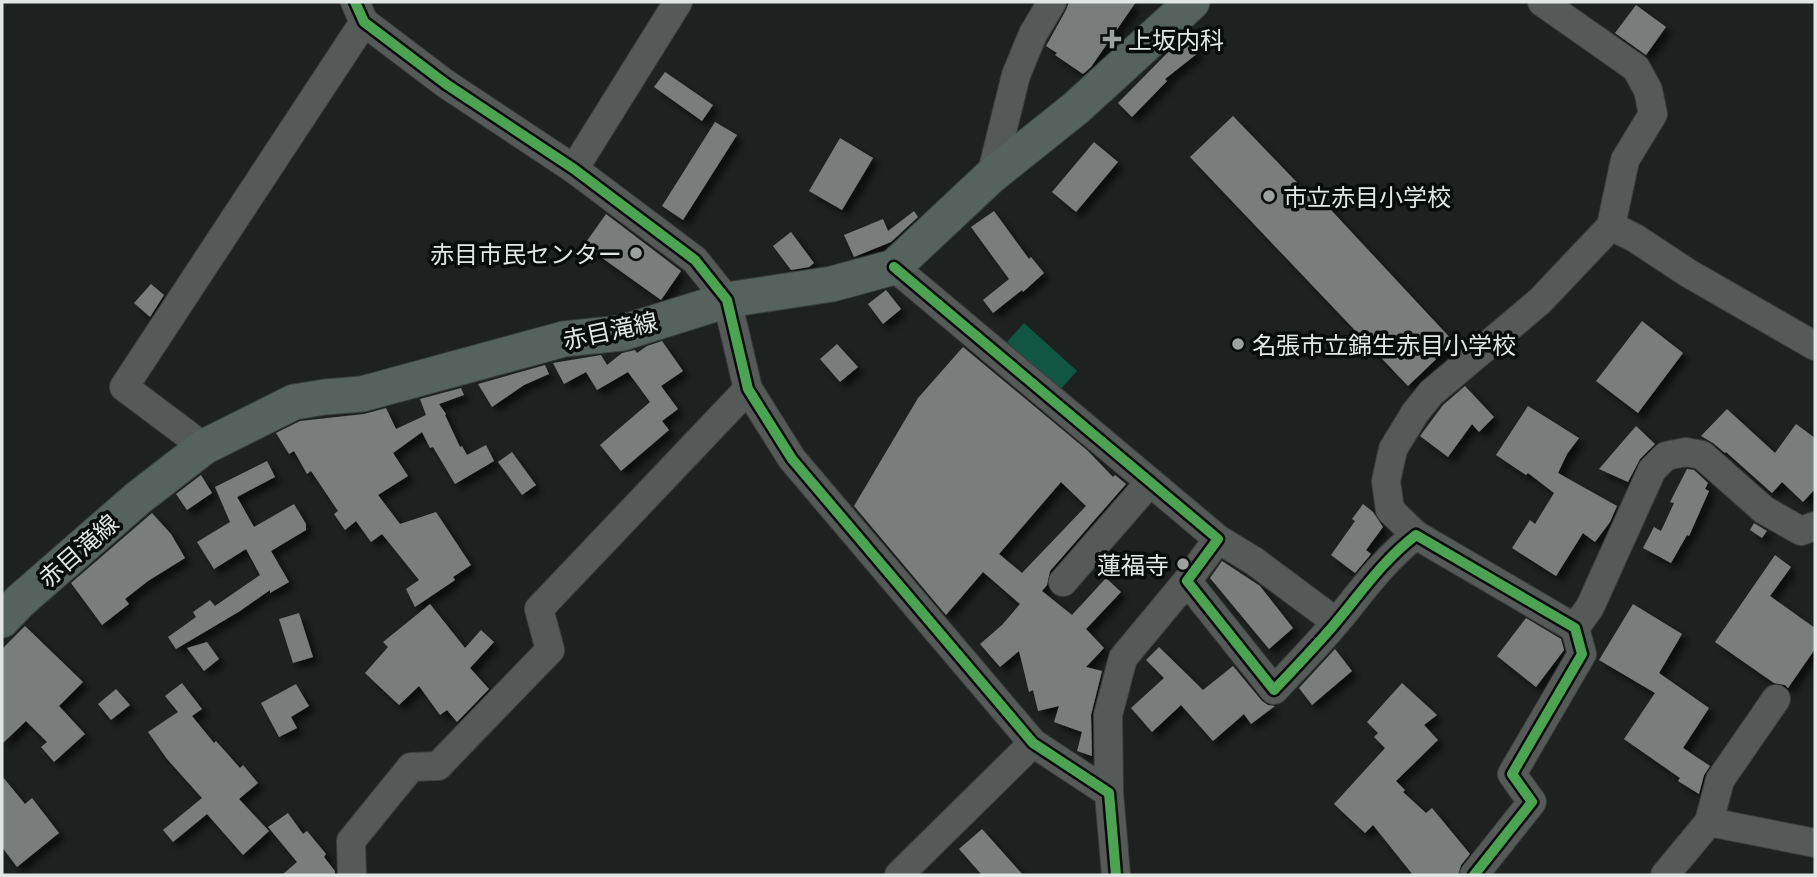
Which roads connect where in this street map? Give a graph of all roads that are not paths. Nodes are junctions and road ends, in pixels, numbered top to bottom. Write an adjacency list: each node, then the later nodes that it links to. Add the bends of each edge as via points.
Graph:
1 (678, 2): 6 (street)
2 (1052, 2): 7 (street, via 1016,75)
3 (1192, 2): 7 (main road, 赤目滝線, via 1076,108)
4 (1542, 2): 8 (street, via 1636,68 1648,90 1653,114 1625,160)
5 (360, 12): 6 (street, via 446,84); 13 (street, via 124,387)
6 (574, 169): 10 (street, via 695,260)
7 (990, 176): 9 (main road, 赤目滝線)
8 (1611, 226): 11 (street); 16 (street, via 1540,300 1431,393 1415,413 1393,449 1386,481 1390,510)
9 (894, 267): 10 (main road, 赤目滝線, via 832,284); 14 (street)
10 (727, 300): 12 (street); 13 (main road, 赤目滝線, via 622,332 564,338 362,394 294,402)
11 (1815, 346)
12 (748, 389): 24 (street, via 792,459); 28 (street, via 540,609 550,650 438,766 411,767 351,841)
13 (204, 447): 20 (main road, 赤目滝線, via 138,498)
14 (1150, 482): 17 (street); 19 (street)
15 (1815, 526): 22 (street, via 1801,531 1764,510 1702,454 1666,456 1652,470 1590,607)
16 (1416, 535): 21 (street, via 1393,554); 22 (street)
17 (1218, 539): 18 (street); 21 (street)
18 (1187, 581): 21 (street, via 1275,690); 25 (street, via 1123,658 1108,715)
19 (1063, 582)
20 (2, 620)
21 (1336, 622)
22 (1575, 628): 31 (street, via 1582,654 1512,774 1532,803)
23 (1776, 699): 26 (street, via 1720,780)
24 (1033, 743): 25 (street); 29 (street)
25 (1109, 793): 30 (street)
26 (1709, 822): 27 (street); 32 (street)
27 (1815, 843)
28 (352, 875)
29 (899, 875)
30 (1116, 875)
31 (1474, 875)
32 (1665, 875)

